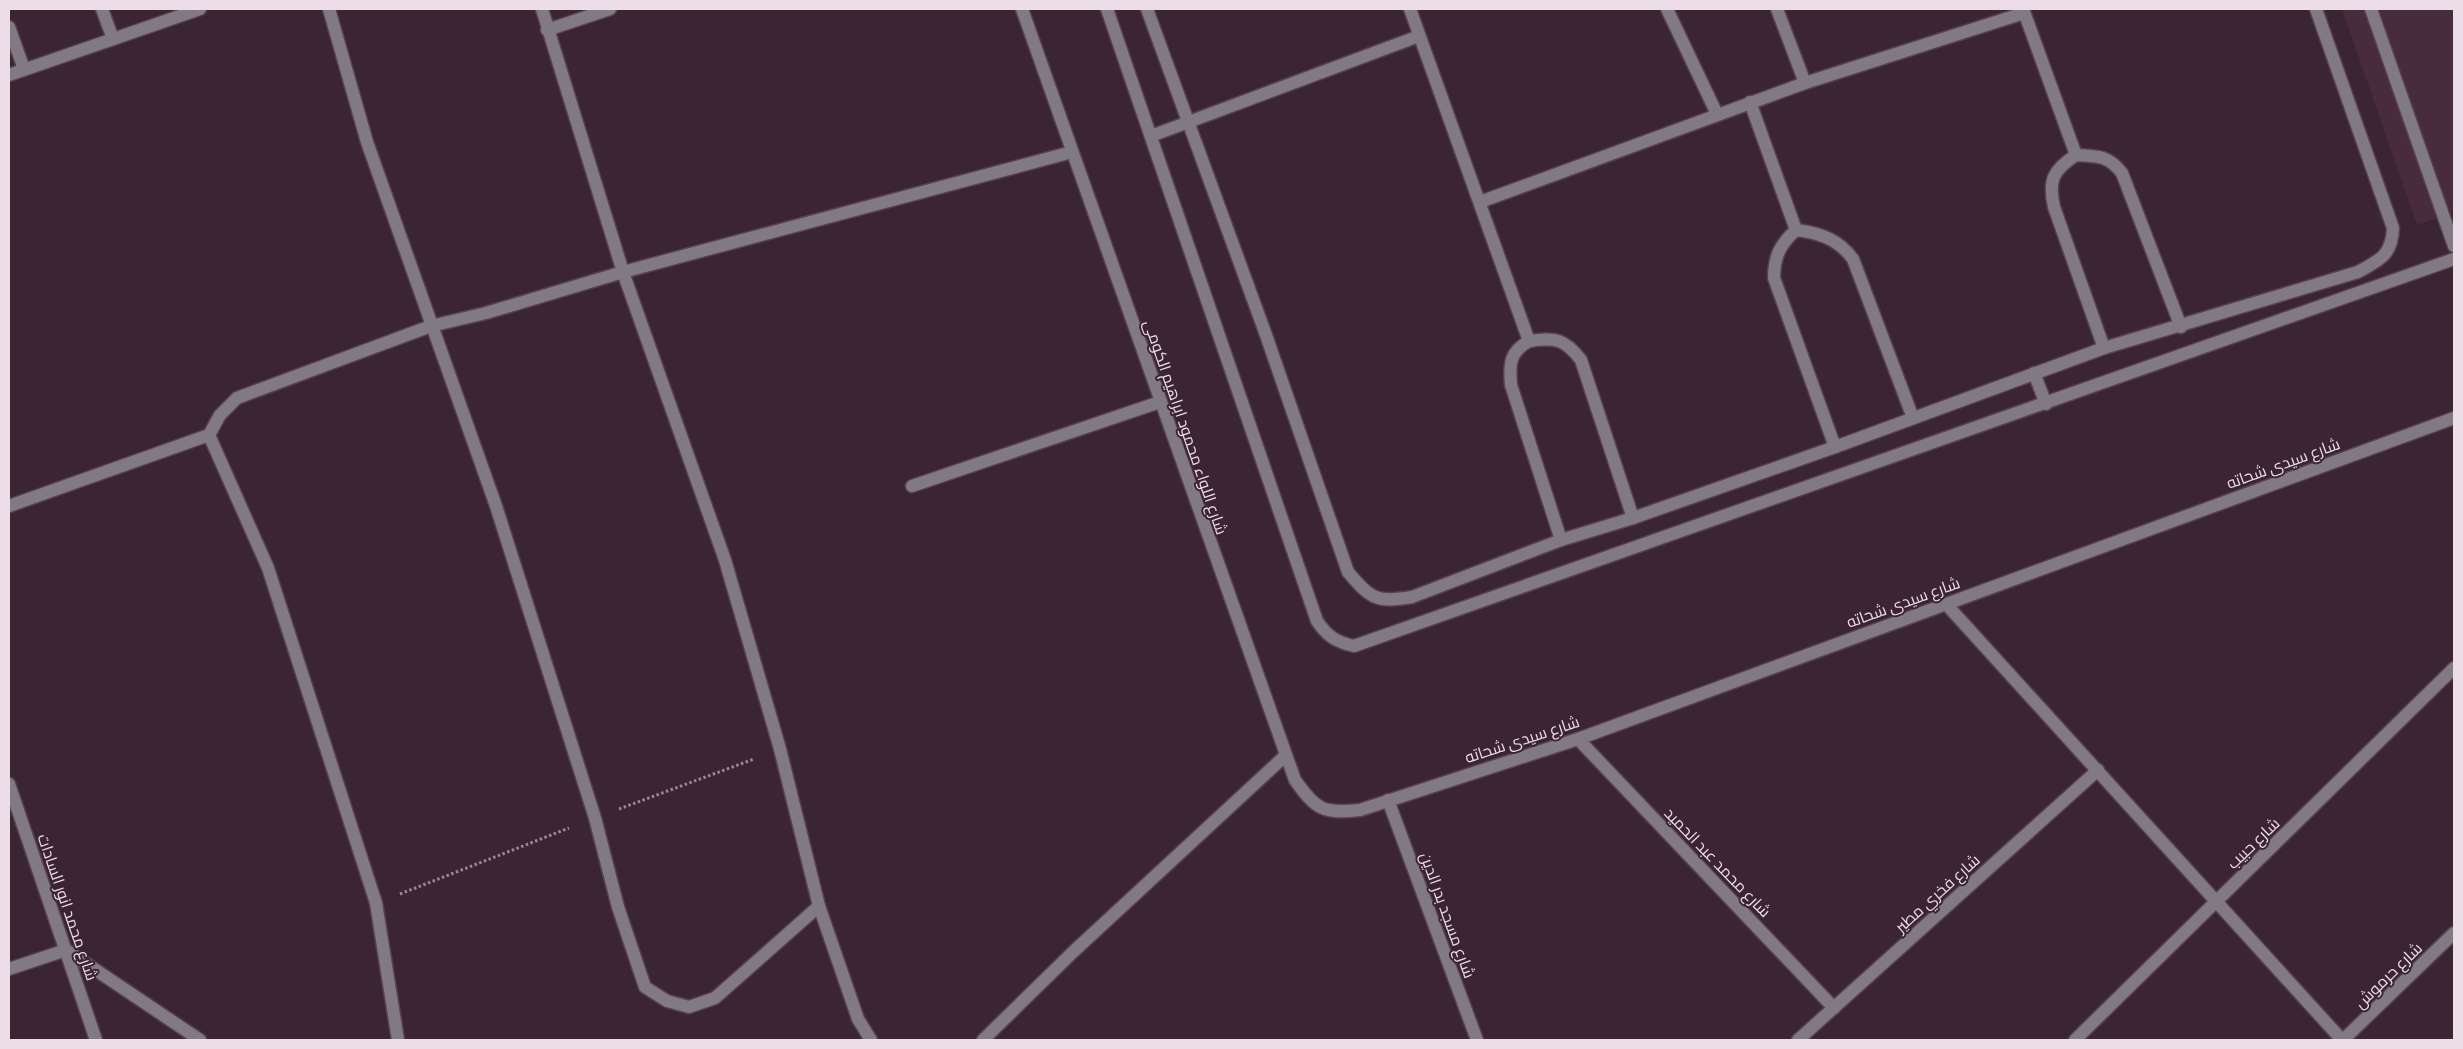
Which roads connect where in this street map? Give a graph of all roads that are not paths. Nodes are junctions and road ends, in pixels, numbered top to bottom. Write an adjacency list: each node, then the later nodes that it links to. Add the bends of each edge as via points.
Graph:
1 (102, 9): 18 (street)
2 (200, 9): 18 (street)
3 (329, 9): 33 (street, via 367,142)
4 (542, 9): 16 (street)
5 (610, 9): 16 (street)
6 (1022, 9): 26 (street, شارع اللواء محمود ابراهيم الكومى)
7 (1107, 9): 25 (street)
8 (1147, 9): 24 (street)
9 (1410, 9): 17 (street)
10 (1667, 9): 23 (street)
11 (1777, 9): 21 (street)
12 (2316, 9): 34 (street, via 2393,228 2392,243 2384,256 2358,272)
13 (2371, 9): 30 (street)
14 (2024, 11): 21 (street); 27 (street)
15 (9, 27): 19 (street)
16 (547, 30): 32 (street)
17 (1419, 36): 24 (street); 28 (street)
18 (113, 39): 19 (street)
19 (24, 69): 20 (street)
20 (9, 75)
21 (1805, 83): 22 (street)
22 (1750, 102): 23 (street); 29 (street)
23 (1717, 114): 28 (street)
24 (1187, 123): 25 (street); 47 (street, via 1266,335 1348,572 1362,589 1388,601 1412,597)
25 (1151, 136): 39 (street, via 1318,621 1326,634 1339,643 1354,646 1369,643)
26 (1072, 152): 32 (street); 38 (street, شارع اللواء محمود ابراهيم الكومى)
27 (2076, 155): 34 (street, via 2100,156 2114,162 2122,173); 36 (street, via 2057,170 2050,188)
28 (1480, 202): 35 (street)
29 (1796, 230): 40 (street, via 1827,237 1844,247 1853,259); 43 (street, via 1777,254 1774,278)
30 (2454, 246)
31 (2454, 259): 39 (street)
32 (623, 272): 33 (street); 57 (street, via 725,560 780,749)
33 (431, 326): 42 (street, via 237,398 220,415); 57 (street, via 496,506 645,987 667,1001 689,1007 715,998)
34 (2181, 326): 36 (street)
35 (1529, 341): 46 (street, via 1546,338 1560,341 1581,360); 47 (street, via 1516,348 1511,360 1511,385)
36 (2104, 348): 37 (street)
37 (2034, 373): 39 (street); 40 (street)
38 (1160, 402): 44 (street); 51 (street, شارع اللواء محمود ابراهيم الكومى)
39 (2046, 404)
40 (1913, 418): 43 (street)
41 (2454, 418): 48 (street, شارع سيدى شحاته)
42 (209, 435): 45 (street); 64 (street, via 268,568 376,903)
43 (1835, 447): 46 (street)
44 (912, 486)
45 (9, 506)
46 (1632, 518): 47 (street)
47 (1561, 540)
48 (1946, 604): 50 (street, شارع سيدى شحاته); 52 (street)
49 (2454, 668): 56 (street, شارع حبيب)
50 (1578, 739): 54 (street, شارع سيدى شحاته); 61 (street, شارع محمد عبد الحميد)
51 (1286, 755): 55 (street, شارع اللواء محمود ابراهيم الكومى, via 1295,780 1310,802 1334,813); 66 (street)
52 (2098, 770): 56 (street); 61 (street, شارع فخري مطير)
53 (9, 784): 59 (street, شارع محمد انور السادات)
54 (1388, 800): 55 (street, شارع سيدى شحاته); 67 (street, شارع مسجد بدر الدين)
55 (1360, 810)
56 (2217, 901): 69 (street, شارع حبيب); 70 (street)
57 (819, 906): 65 (street, via 858,1019)
58 (2454, 933): 70 (street, شارع حرموش)
59 (66, 950): 60 (street); 62 (street, شارع محمد انور السادات); 63 (street)
60 (9, 969)
61 (1834, 1008): 68 (street, شارع فخري مطير)
62 (96, 1040)
63 (200, 1040)
64 (398, 1040)
65 (871, 1040)
66 (983, 1040)
67 (1477, 1040)
68 (1798, 1040)
69 (2075, 1040)
70 (2343, 1040)

